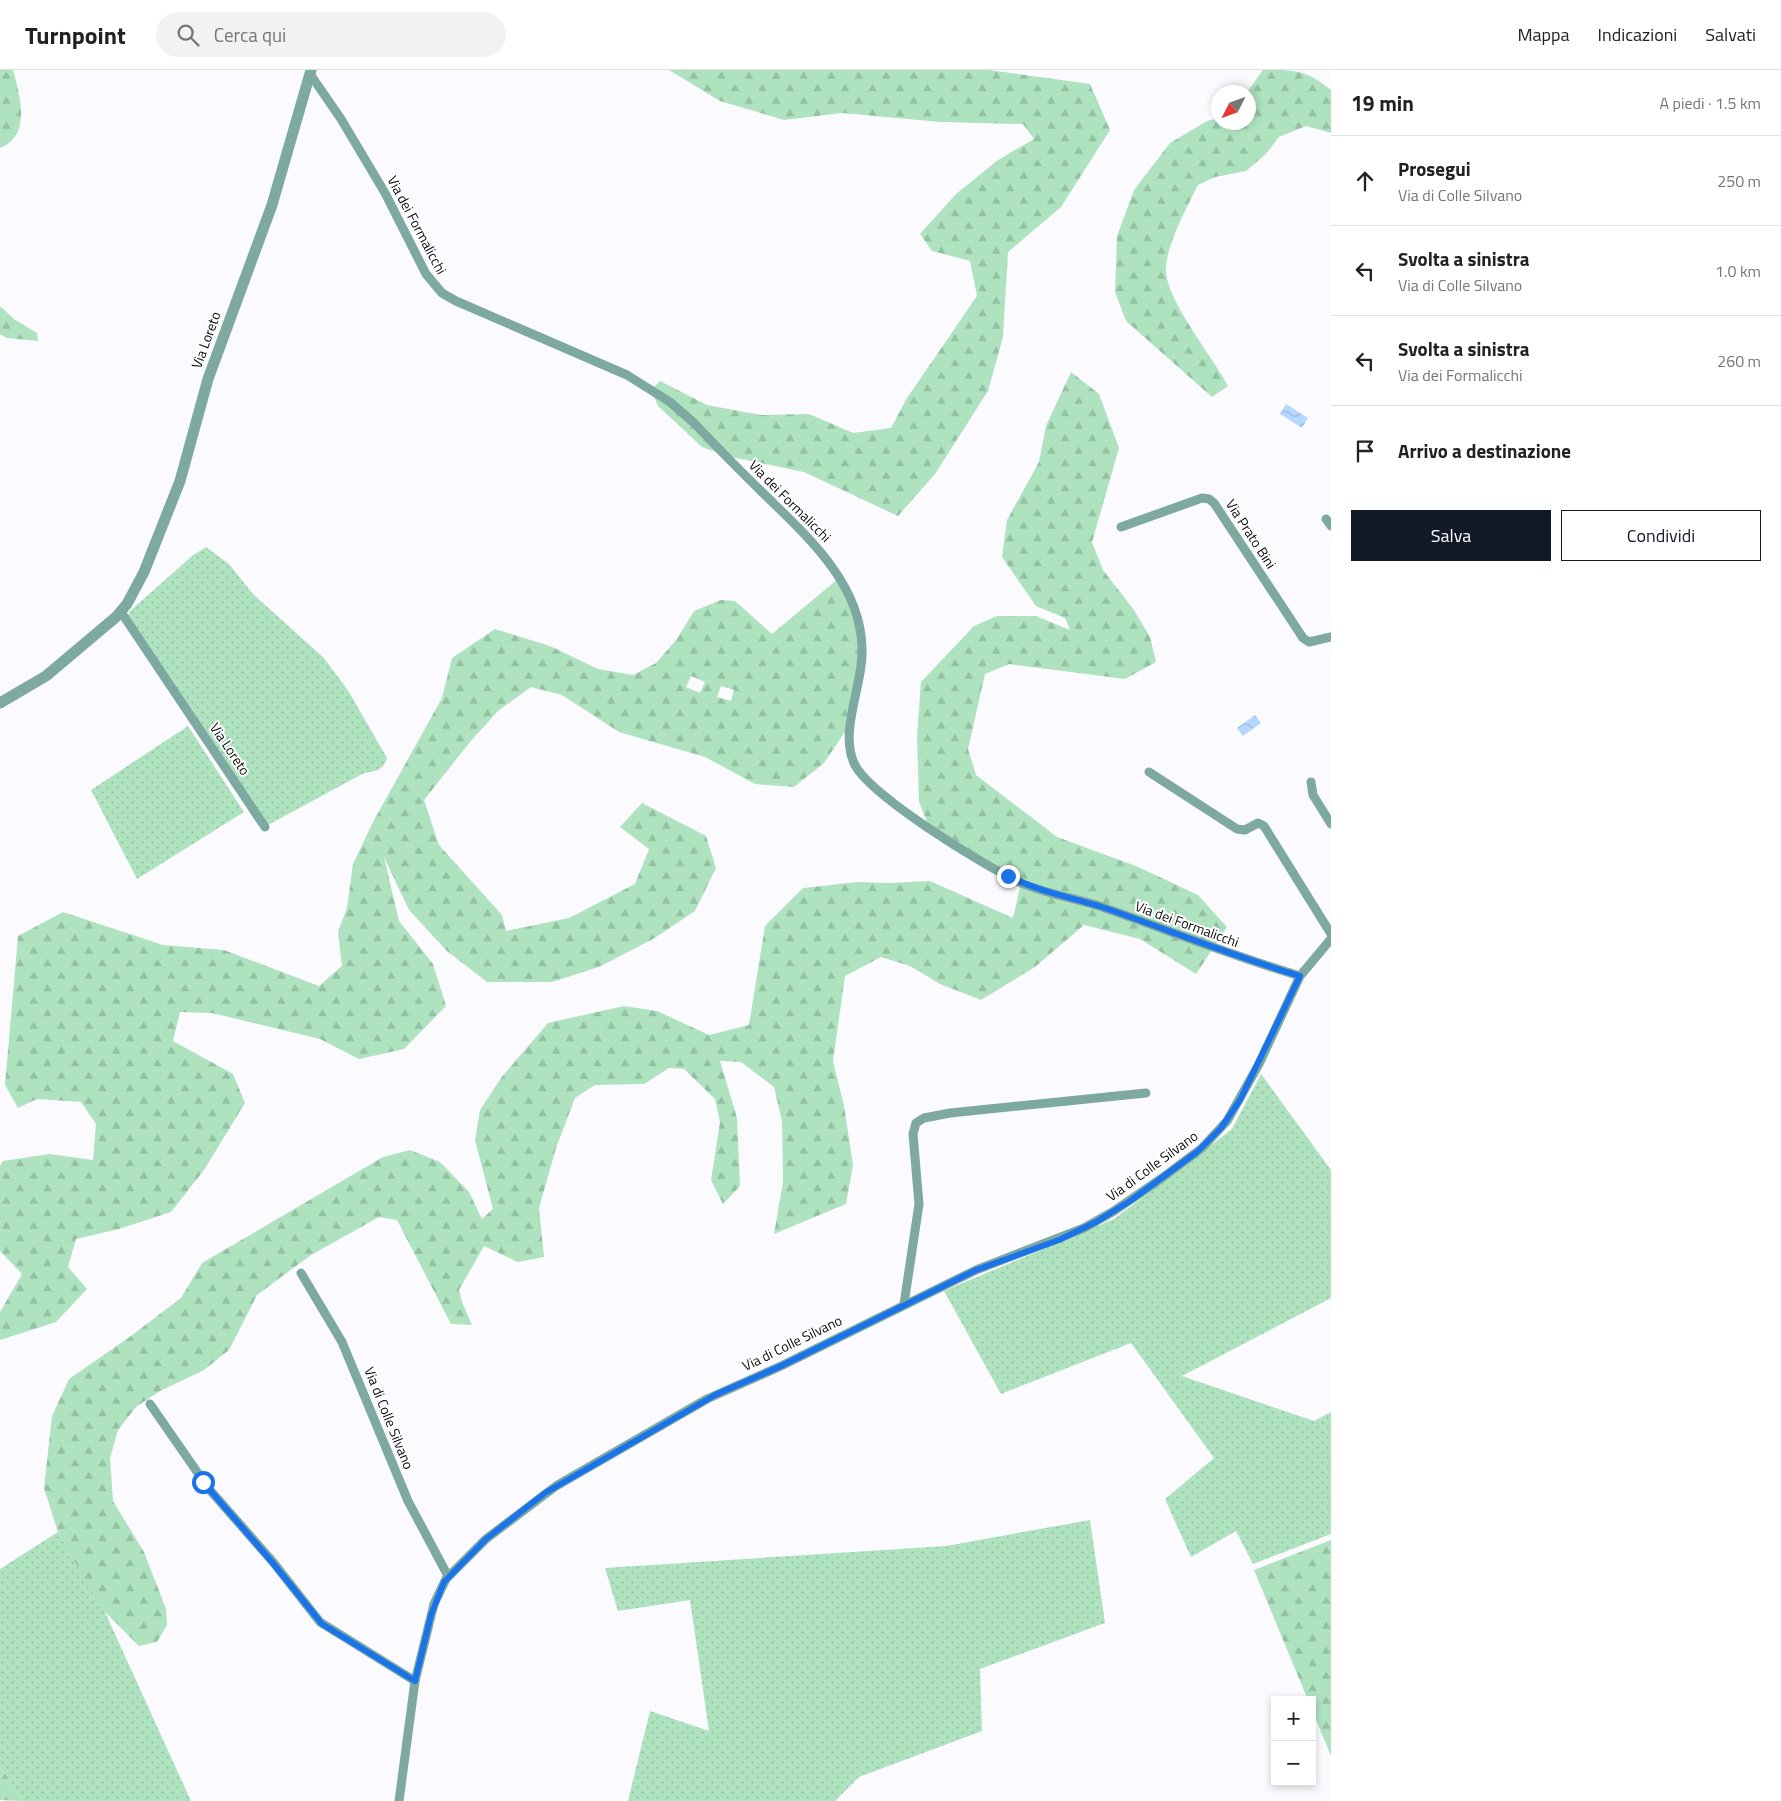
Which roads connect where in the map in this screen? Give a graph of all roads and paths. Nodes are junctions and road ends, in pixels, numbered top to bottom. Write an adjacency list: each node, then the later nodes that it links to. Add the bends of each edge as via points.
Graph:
1 (310, 72): 3 (street, Via Loreto, via 272,205 208,378 180,481 153,553); 12 (street, Via dei Formalicchi, via 356,142 393,206 423,268 438,289 451,299 618,371 670,402 823,554 849,597 860,630 862,667 850,738 853,762 868,784 930,829 1021,883)
2 (1121, 527): 4 (street, Via Prato Bini, via 1209,498 1302,638 1309,642)
3 (121, 612): 5 (street, Via Loreto, via 46,676); 9 (street, Via Loreto)
4 (1331, 637)
5 (0, 703)
6 (1149, 772): 10 (street, via 1235,828 1245,830 1258,823 1264,826)
7 (1311, 782): 8 (street, via 1315,798)
8 (1331, 824)
9 (265, 827)
10 (1331, 934)
11 (1331, 939): 12 (street)
12 (1300, 976): 15 (street, Via di Colle Silvano, via 1240,1100 1221,1128 1197,1152 1130,1201 1084,1228 988,1264)
13 (1146, 1093): 15 (street, via 950,1113 919,1121 914,1134 918,1209)
14 (301, 1273): 17 (street, Via di Colle Silvano, via 344,1347 408,1501)
15 (904, 1304): 17 (street, Via di Colle Silvano, via 781,1366 715,1395 560,1483 503,1525)
16 (150, 1404): 18 (street, via 209,1489 320,1622)
17 (448, 1576): 18 (street, Via di Colle Silvano, via 432,1609)
18 (415, 1681): 19 (street, Via di Colle Silvano)
19 (400, 1801)

